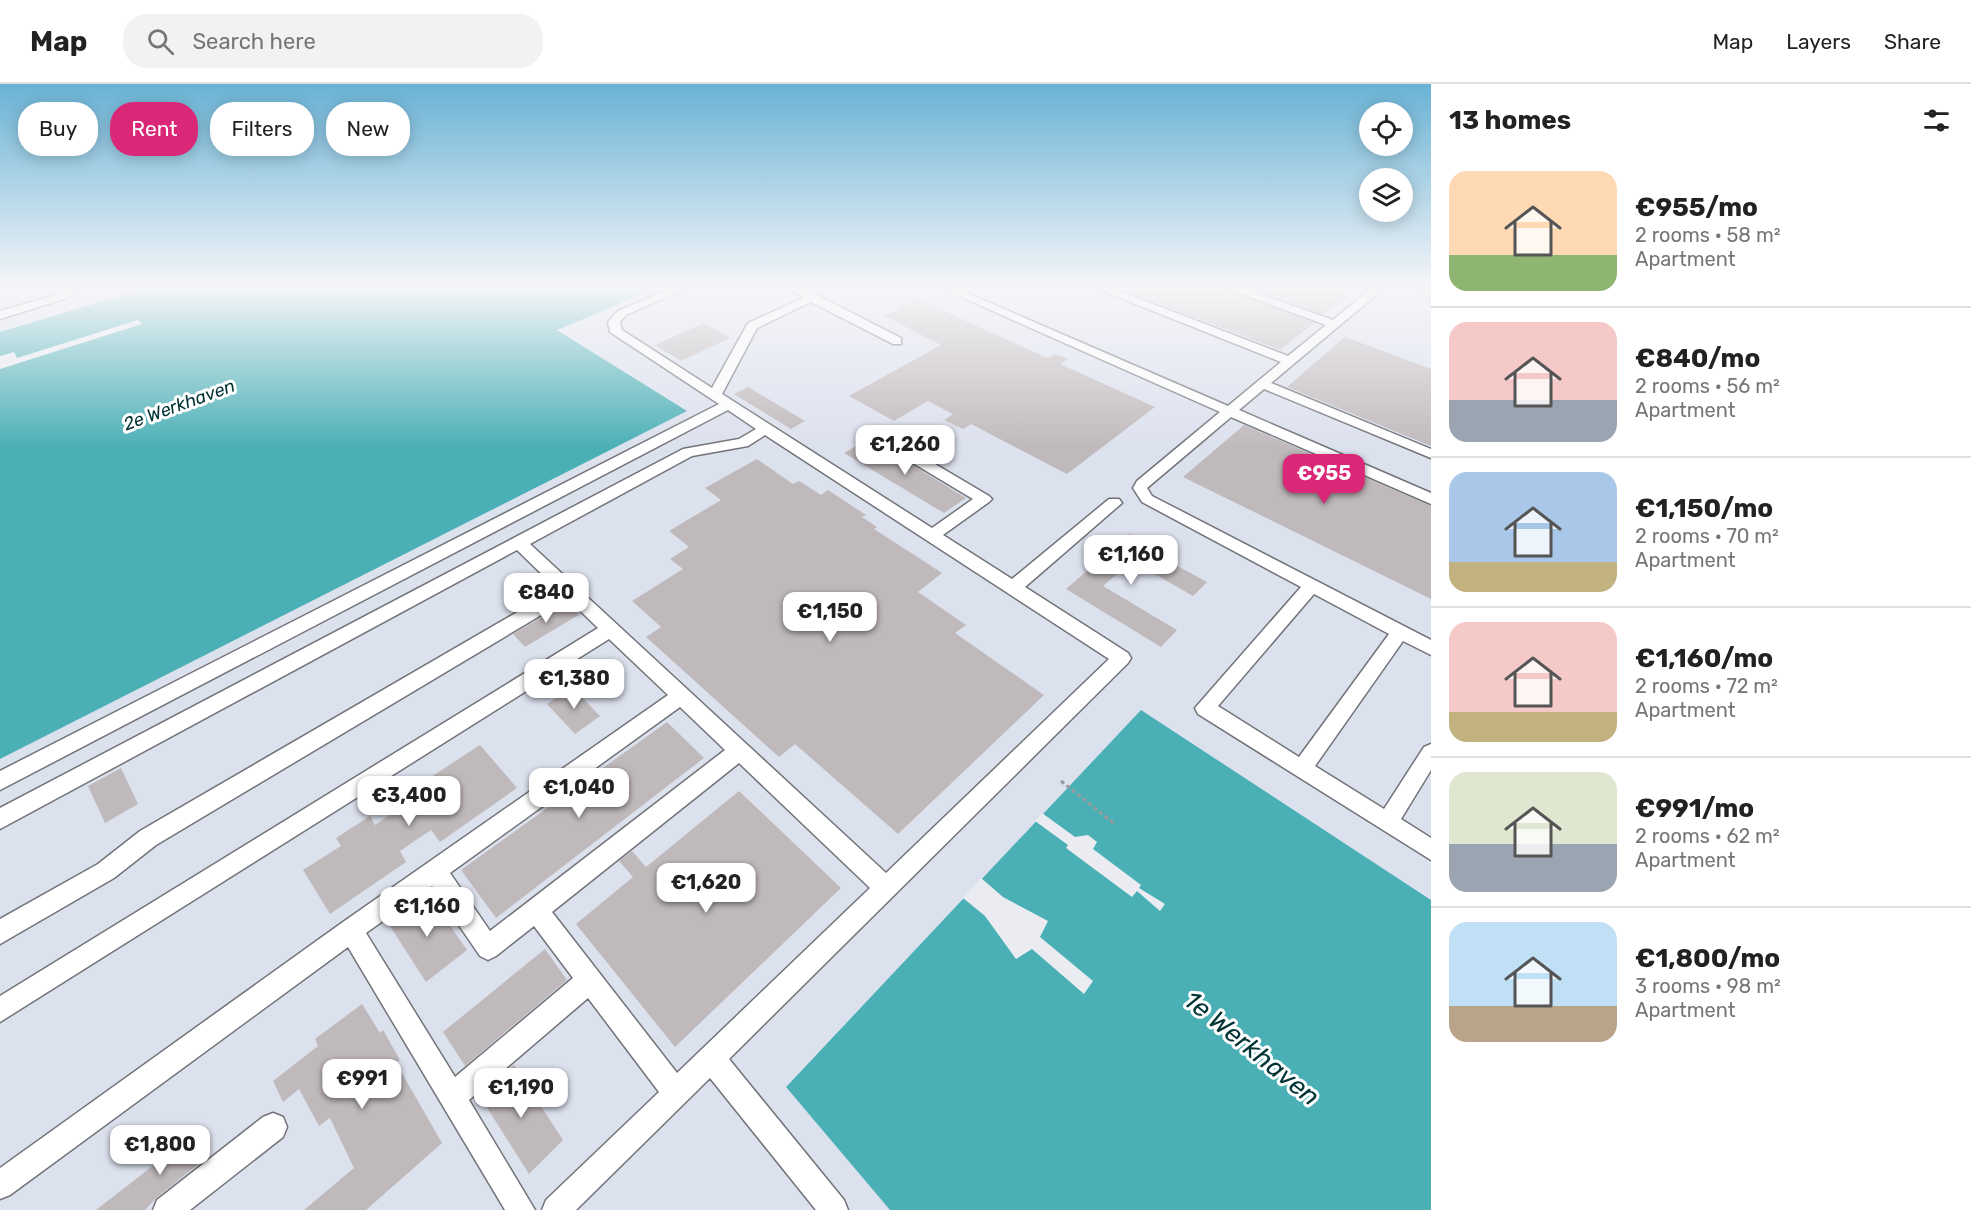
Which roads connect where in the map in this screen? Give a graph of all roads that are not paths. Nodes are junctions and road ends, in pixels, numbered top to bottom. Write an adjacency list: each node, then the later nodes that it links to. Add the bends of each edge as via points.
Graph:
1 (631, 342): 8 (lane)
2 (746, 342): 8 (lane)
3 (1070, 342): 9 (lane)
4 (1240, 342): 6 (lane)
5 (1313, 342): 6 (lane)
6 (1290, 361): 7 (lane)
7 (1262, 384): 9 (lane); 12 (lane)
8 (721, 401): 10 (lane); 27 (lane)
9 (1229, 411): 13 (lane); 17 (lane, via 1142,484 1141,493)
10 (765, 429): 15 (lane); 16 (lane, via 743,443 688,452)
11 (871, 432): 15 (lane, via 984,499)
12 (1431, 454)
13 (1431, 499)
14 (1114, 503): 18 (lane)
15 (931, 536): 18 (lane)
16 (517, 541): 19 (lane); 28 (lane)
17 (1312, 586): 21 (lane); 26 (lane, via 1205,708)
18 (1013, 588): 32 (lane, via 1122,658)
19 (569, 590): 20 (lane); 35 (lane, via 148,838 106,871)
20 (611, 629): 23 (lane); 37 (lane)
21 (1400, 632): 22 (lane); 26 (lane)
22 (1431, 648)
23 (681, 696): 24 (lane); 31 (lane)
24 (740, 750): 32 (lane); 33 (lane)
25 (1431, 753): 29 (lane)
26 (1302, 769): 29 (lane)
27 (0, 780)
28 (0, 819)
29 (1387, 822): 30 (lane)
30 (1431, 850)
31 (435, 871): 33 (lane, via 488,948); 34 (lane)
32 (886, 888): 38 (lane)
33 (536, 910): 36 (lane)
34 (351, 930): 40 (lane); 42 (lane)
35 (0, 932)
36 (590, 980): 39 (lane); 40 (lane)
37 (0, 1010)
38 (711, 1058): 39 (lane); 46 (lane)
39 (676, 1093): 43 (lane)
40 (452, 1097): 45 (lane)
41 (273, 1127): 44 (lane)
42 (0, 1185)
43 (567, 1206)
44 (167, 1210)
45 (521, 1210)
46 (834, 1210)

